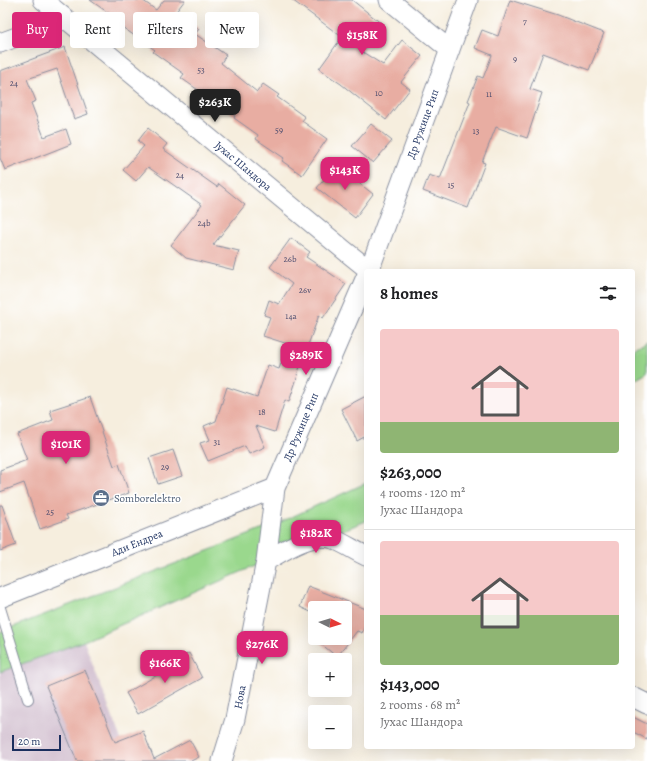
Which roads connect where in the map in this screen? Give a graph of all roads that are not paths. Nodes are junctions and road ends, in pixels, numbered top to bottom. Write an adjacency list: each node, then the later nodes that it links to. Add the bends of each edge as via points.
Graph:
1 (43, 0): 4 (street, Јухас Шандора)
2 (389, 0): 6 (street)
3 (468, 0): 6 (street, Др Ружице Рип)
4 (66, 19): 5 (street); 7 (street, Јухас Шандора)
5 (0, 43)
6 (450, 50): 8 (street, Др Ружице Рип)
7 (364, 269)
8 (369, 269)
9 (364, 282): 10 (street, Др Ружице Рип)
10 (275, 488): 12 (street, Др Ружице Рип); 13 (street, Ади Ендреа)
11 (364, 555): 12 (street, via 323,536 293,545)
12 (266, 561): 18 (street, Нова, via 235,719)
13 (0, 598)
14 (0, 608): 16 (lane)
15 (635, 698): 17 (street)
16 (28, 699)
17 (647, 704)
18 (222, 761)

